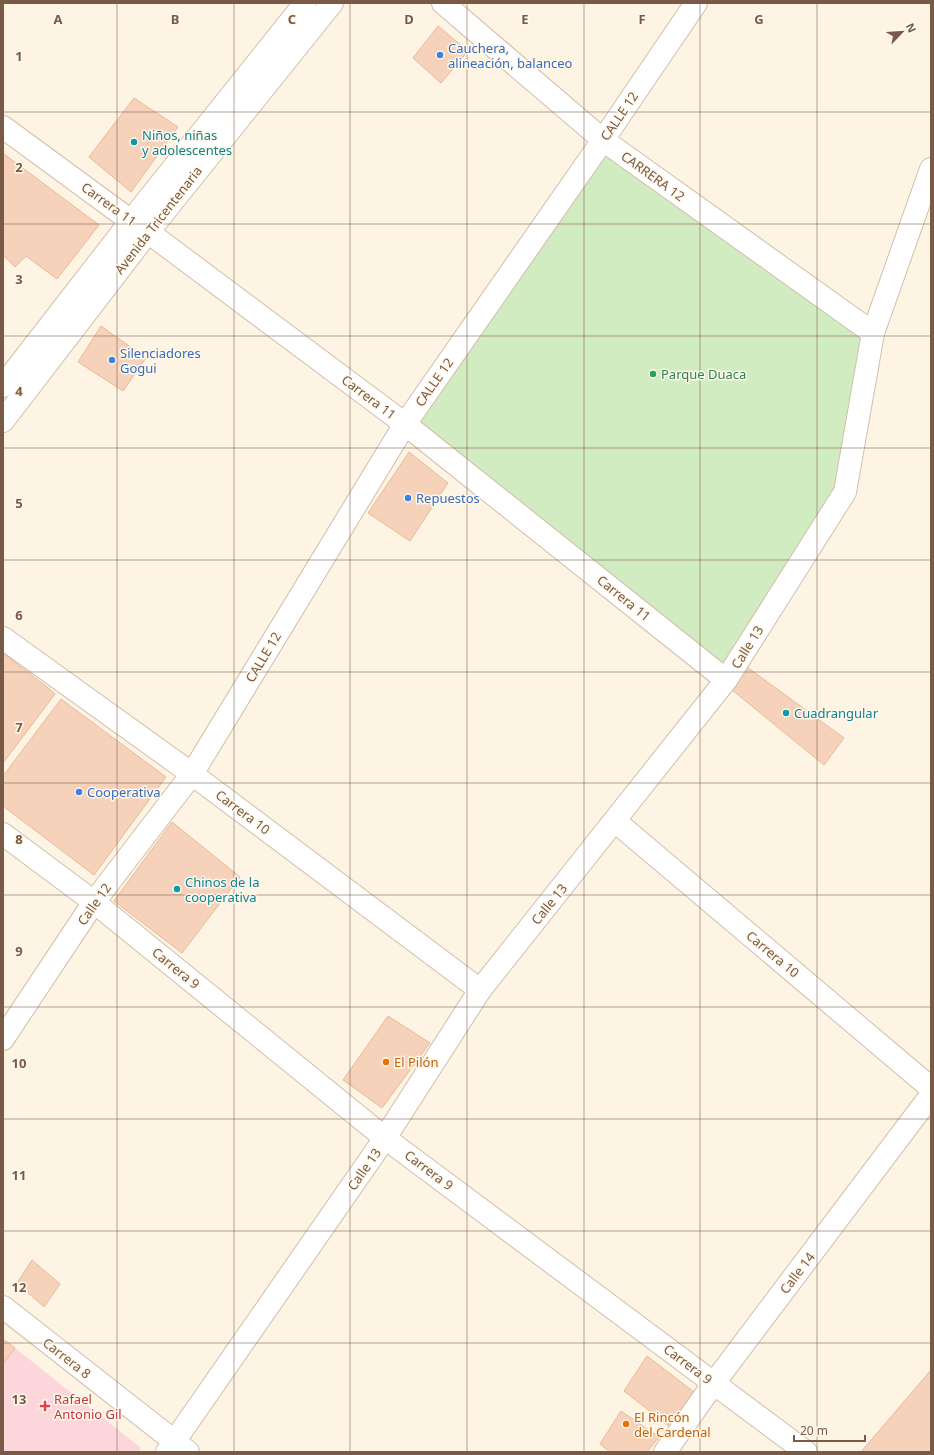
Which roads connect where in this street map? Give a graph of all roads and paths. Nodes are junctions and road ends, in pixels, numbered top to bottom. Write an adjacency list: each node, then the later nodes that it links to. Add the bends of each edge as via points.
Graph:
1 (305, 3): 8 (street, Avenida Tricentenaria)
2 (332, 3): 8 (street, Avenida Tricentenaria)
3 (443, 3): 6 (street, CARRERA 12)
4 (696, 3): 6 (street, CALLE 12)
5 (3, 127): 8 (street, Carrera 11)
6 (603, 140): 9 (street, CARRERA 12); 12 (street, CALLE 12)
7 (931, 169): 9 (street, Calle 13)
8 (139, 226): 10 (street, Avenida Tricentenaria); 11 (street, Avenida Tricentenaria); 12 (street, Carrera 11)
9 (873, 333): 14 (street, Calle 13, via 845,492)
10 (3, 386)
11 (3, 421)
12 (405, 424): 14 (street, Carrera 11); 15 (street, CALLE 12)
13 (3, 638): 15 (street, Carrera 10)
14 (726, 680): 16 (street, Calle 13)
15 (192, 774): 18 (street, Calle 12); 19 (street, Carrera 10)
16 (616, 821): 19 (street, Calle 13); 21 (street, Carrera 10)
17 (3, 834): 18 (street, Carrera 9)
18 (94, 902): 20 (street, Calle 12); 23 (street, Carrera 9)
19 (480, 990): 23 (street, Calle 13)
20 (3, 1039)
21 (931, 1088)
22 (931, 1095): 25 (street, Calle 14)
23 (385, 1138): 25 (street, Carrera 9); 26 (street, Calle 13)
24 (3, 1307): 26 (street, Carrera 8)
25 (714, 1383): 27 (street, Calle 14); 28 (street, Carrera 9)
26 (176, 1449)
27 (665, 1452)
28 (806, 1452)

